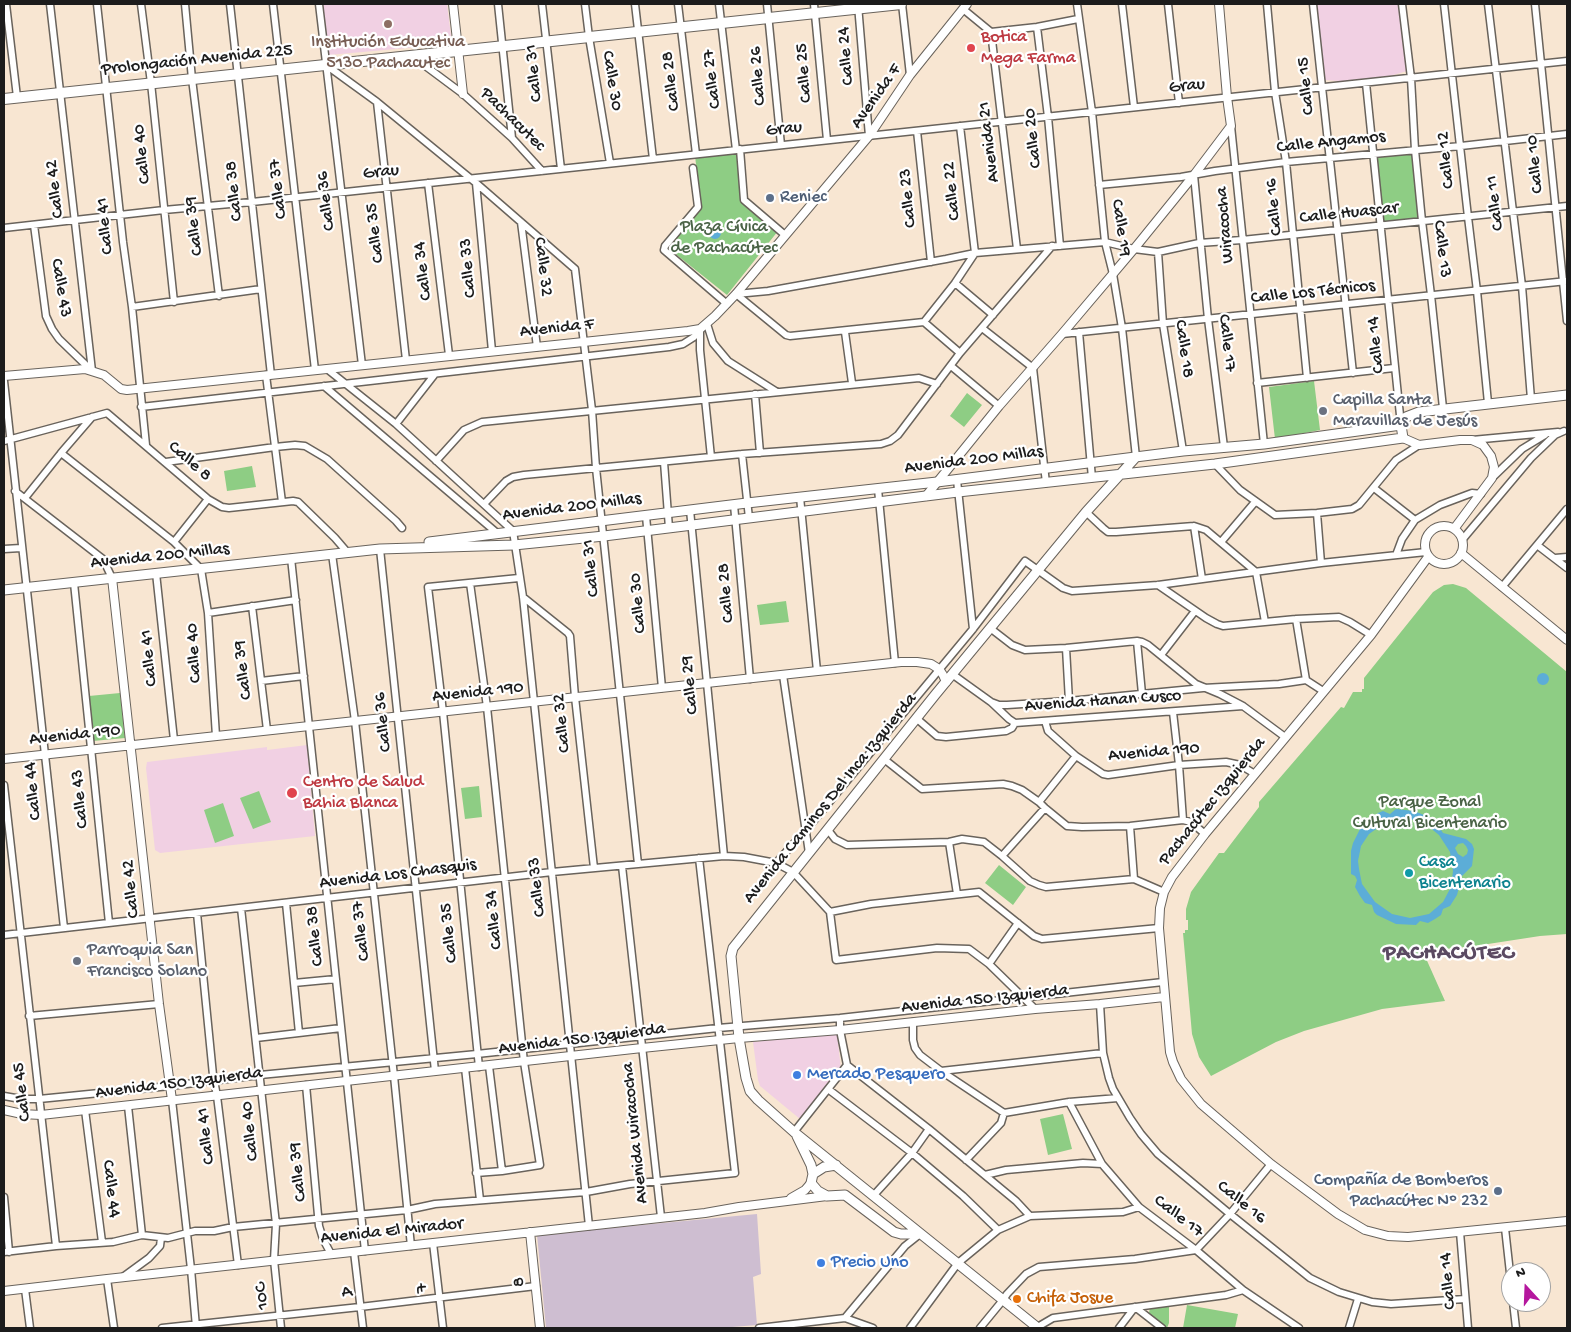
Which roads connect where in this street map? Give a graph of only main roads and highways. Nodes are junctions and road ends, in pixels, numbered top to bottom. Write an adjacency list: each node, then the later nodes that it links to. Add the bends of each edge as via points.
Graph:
1 (902, 4): 2 (main road, Prolongación Avenida 225)
2 (858, 6): 3 (main road, Prolongación Avenida 225)
3 (814, 8): 4 (main road, Prolongación Avenida 225, via 769,18)
4 (4, 98)
5 (1567, 395): 6 (main road, Avenida 200 Millas, via 1443,408 1412,414)
6 (1401, 425): 7 (main road, Avenida 200 Millas); 8 (main road, Avenida 200 Millas, via 1403,438)
7 (1136, 457): 8 (main road, Avenida Caminos Del Inca Izquierda); 9 (main road, Avenida 200 Millas)
8 (1120, 475): 9 (main road, Avenida 200 Millas, via 604,536 514,545); 11 (main road, Avenida Caminos Del Inca Izquierda, via 952,674 733,948 739,1038 750,1091)
9 (380, 549): 10 (main road, Avenida 200 Millas)
10 (4, 590)
11 (794, 1132): 12 (main road, Avenida Caminos Del Inca Izquierda); 13 (main road, Avenida Caminos Del Inca Izquierda, via 806,1152)
12 (836, 1165): 13 (main road, via 824,1167); 14 (main road, Avenida Caminos Del Inca Izquierda)
13 (812, 1178): 15 (main road, via 818,1191 827,1196 845,1195)
14 (894, 1213): 15 (main road, via 894,1222); 16 (main road, Avenida Caminos Del Inca Izquierda)
15 (887, 1227): 16 (main road, via 901,1234)
16 (920, 1234): 17 (main road, Avenida Caminos Del Inca Izquierda)
17 (1038, 1328)

